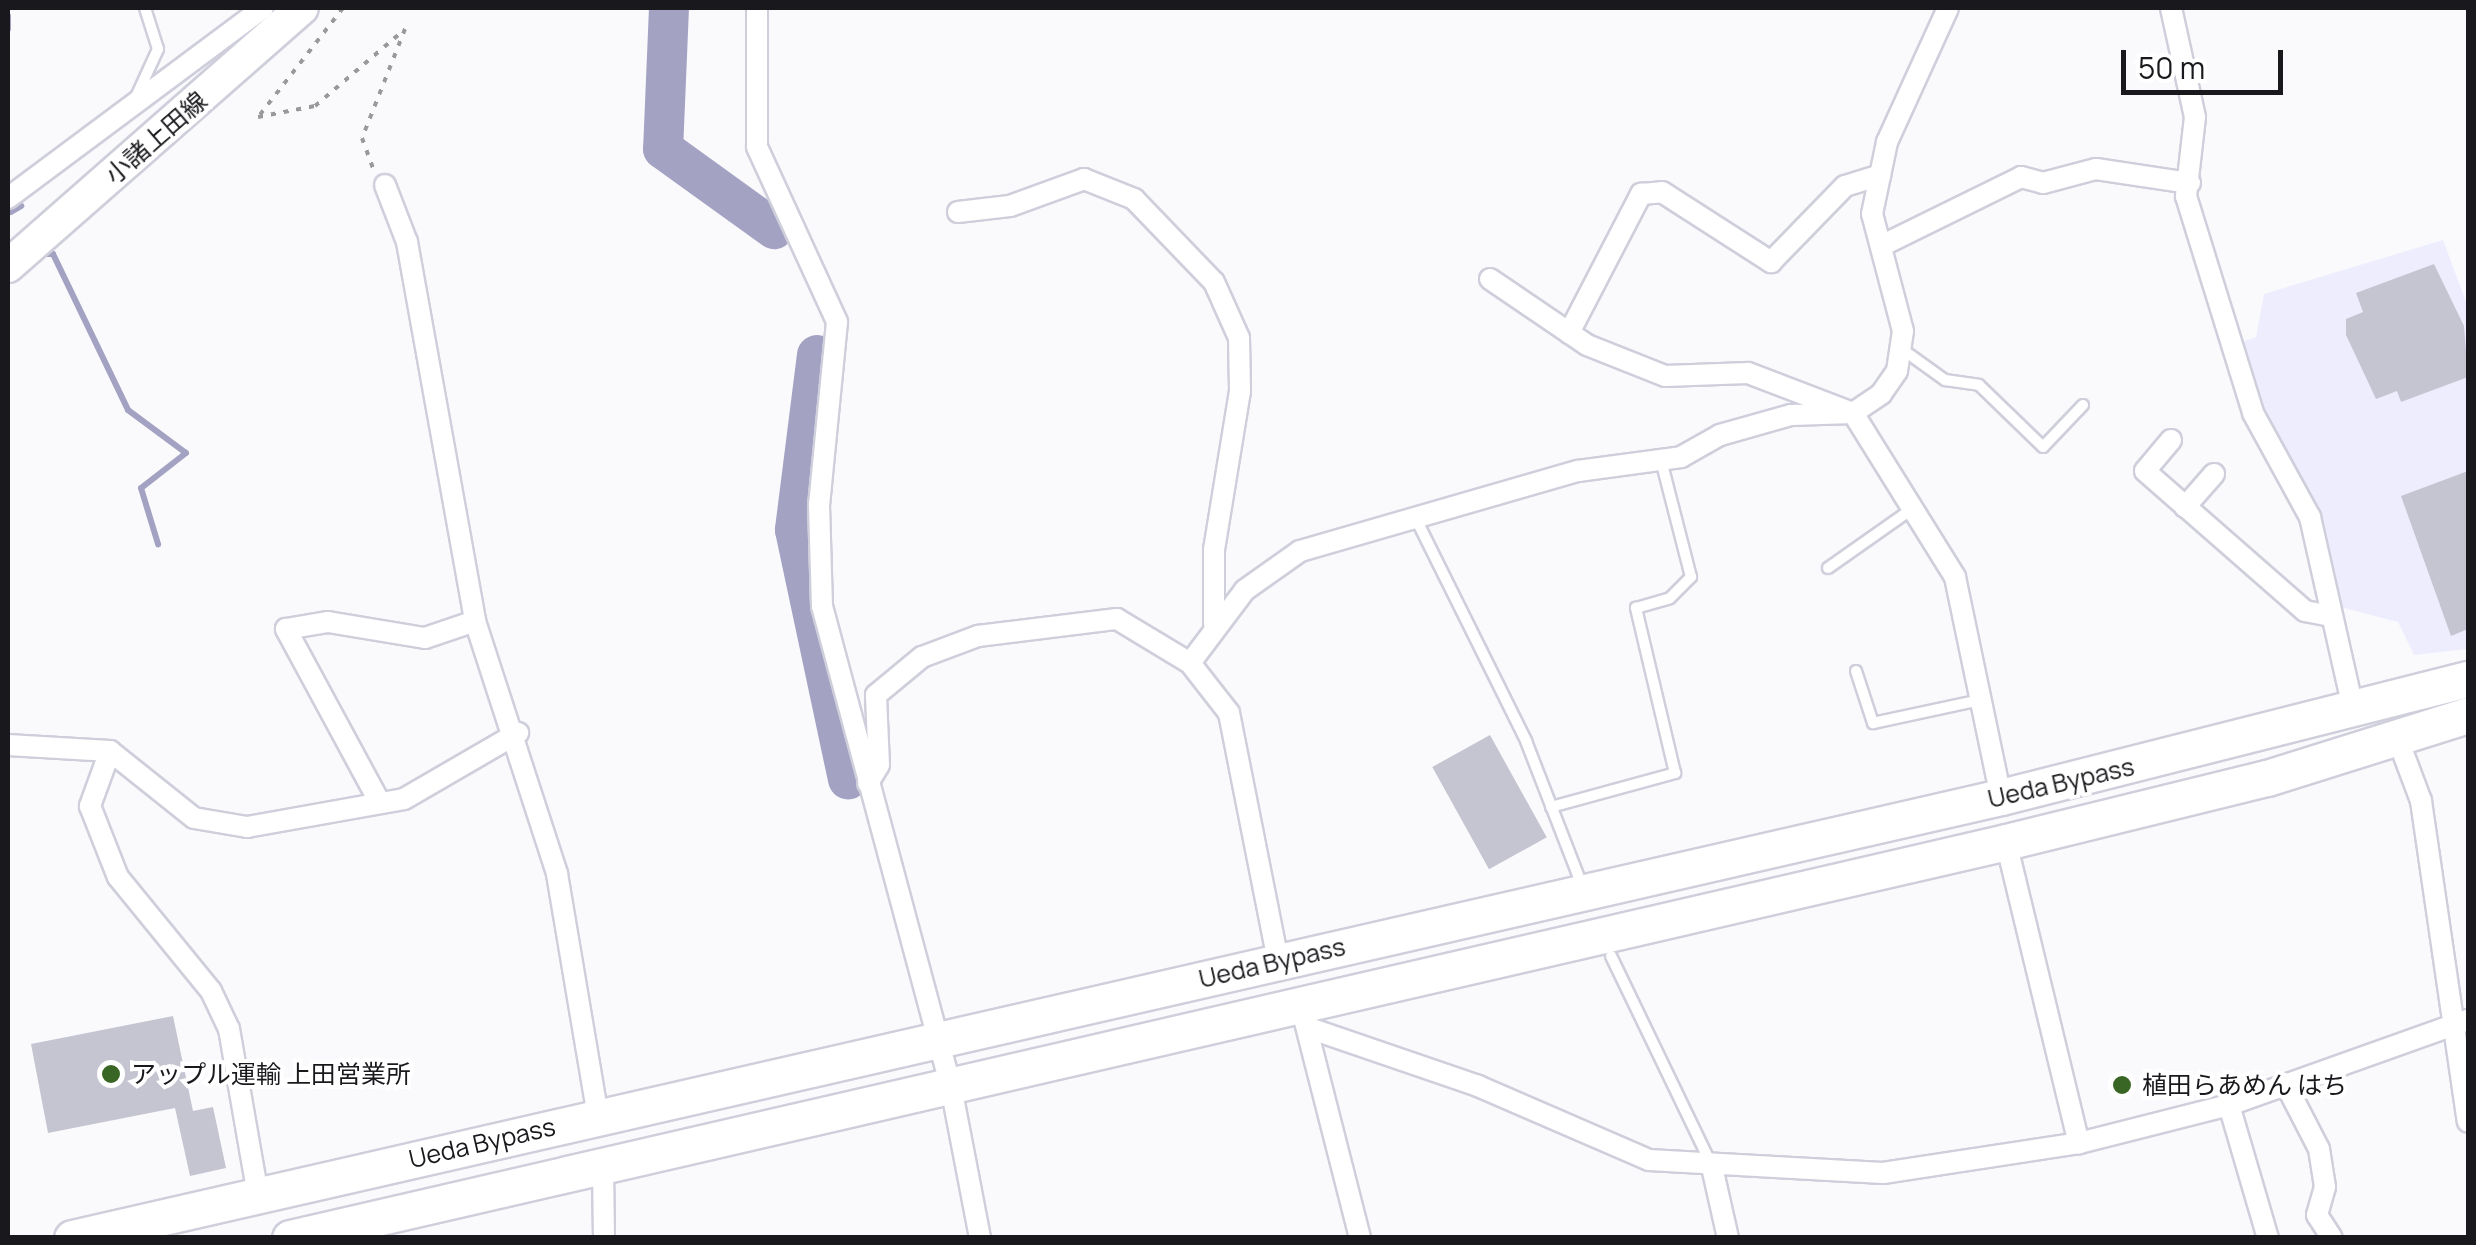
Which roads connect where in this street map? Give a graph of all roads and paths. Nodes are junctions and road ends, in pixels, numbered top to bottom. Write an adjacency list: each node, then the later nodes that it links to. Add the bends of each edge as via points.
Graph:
1 (145, 8): 8 (lane, via 158,49)
2 (263, 8): 8 (street)
3 (302, 8): 15 (main road, 小諸上田線)
4 (343, 8): 11 (path, via 258,117 315,106 405,30 362,138)
5 (757, 8): 41 (street, via 757,146 836,322 818,574)
6 (1948, 8): 9 (street)
7 (2172, 8): 10 (street, via 2195,117)
8 (118, 122): 12 (street)
9 (1880, 175): 14 (street, via 1872,214); 17 (street, via 1845,186 1771,262 1662,192 1641,194)
10 (2190, 183): 14 (street, via 2096,169 2043,184 2021,177); 28 (street, via 2186,196 2253,414 2310,518)
11 (385, 185): 29 (street, via 407,242)
12 (8, 198)
13 (958, 212): 30 (street, via 1010,206 1084,179 1134,199 1214,282 1239,338 1240,391 1214,549)
14 (1881, 246): 18 (street, via 1904,331)
15 (8, 266)
16 (1490, 279): 17 (street)
17 (1569, 333): 20 (street, via 1665,376 1748,373)
18 (1898, 346): 19 (lane, via 1946,380 1978,385 2043,447); 20 (street, via 1897,371)
19 (2083, 405)
20 (1853, 413): 22 (street, via 1791,415); 24 (street)
21 (2172, 440): 25 (street, via 2145,470)
22 (1661, 460): 26 (street, via 1578,471); 44 (lane, via 1691,578 1670,598 1636,608 1675,773)
23 (2214, 474): 25 (street)
24 (1916, 506): 27 (lane); 34 (street, via 1956,577)
25 (2184, 508): 28 (street, via 2306,611)
26 (1418, 521): 30 (street, via 1300,551 1270,566); 44 (lane)
27 (1828, 568)
28 (2332, 616): 35 (street)
29 (476, 621): 37 (street); 43 (street, via 425,638 328,622 286,629)
30 (1214, 624): 31 (street)
31 (1190, 662): 41 (street, via 1117,619 944,645 876,695 879,765); 48 (street, via 1230,713)
32 (1856, 671): 34 (lane, via 1873,723)
33 (2468, 679): 35 (highway, Ueda Bypass)
34 (1986, 699): 42 (street)
35 (2354, 713): 42 (highway, Ueda Bypass)
36 (2468, 714): 38 (highway, Ueda Bypass)
37 (518, 733): 43 (street); 55 (street, via 556,874)
38 (2396, 737): 45 (highway, Ueda Bypass); 50 (street, via 2421,801)
39 (8, 745): 40 (street)
40 (110, 751): 43 (street, via 194,818 222,827); 60 (street, via 90,806 118,878 211,991 229,1030)
41 (868, 784): 51 (street)
42 (2001, 797): 48 (highway, Ueda Bypass)
43 (380, 803)
44 (1551, 807): 46 (lane)
45 (2006, 842): 49 (highway, Ueda Bypass); 57 (street)
46 (1580, 880)
47 (1611, 956): 59 (lane)
48 (1278, 962): 51 (highway, Ueda Bypass)
49 (1303, 1019): 53 (highway, Ueda Bypass); 59 (street, via 1648,1160); 65 (street)
50 (2460, 1024): 52 (street); 56 (street)
51 (938, 1040): 53 (street); 55 (highway, Ueda Bypass)
52 (2286, 1085): 54 (street); 68 (street, via 2319,1148 2325,1188 2317,1215)
53 (951, 1087): 58 (highway, Ueda Bypass); 64 (street)
54 (2229, 1105): 57 (street); 67 (street)
55 (598, 1116): 60 (highway, Ueda Bypass)
56 (2468, 1122)
57 (2079, 1143): 59 (street, via 1883,1173)
58 (603, 1167): 62 (highway, Ueda Bypass); 63 (street)
59 (1712, 1167): 66 (street)
60 (258, 1194): 61 (highway, Ueda Bypass)
61 (72, 1238)
62 (290, 1238)
63 (604, 1238)
64 (980, 1238)
65 (1360, 1238)
66 (1728, 1238)
67 (2268, 1238)
68 (2332, 1238)

